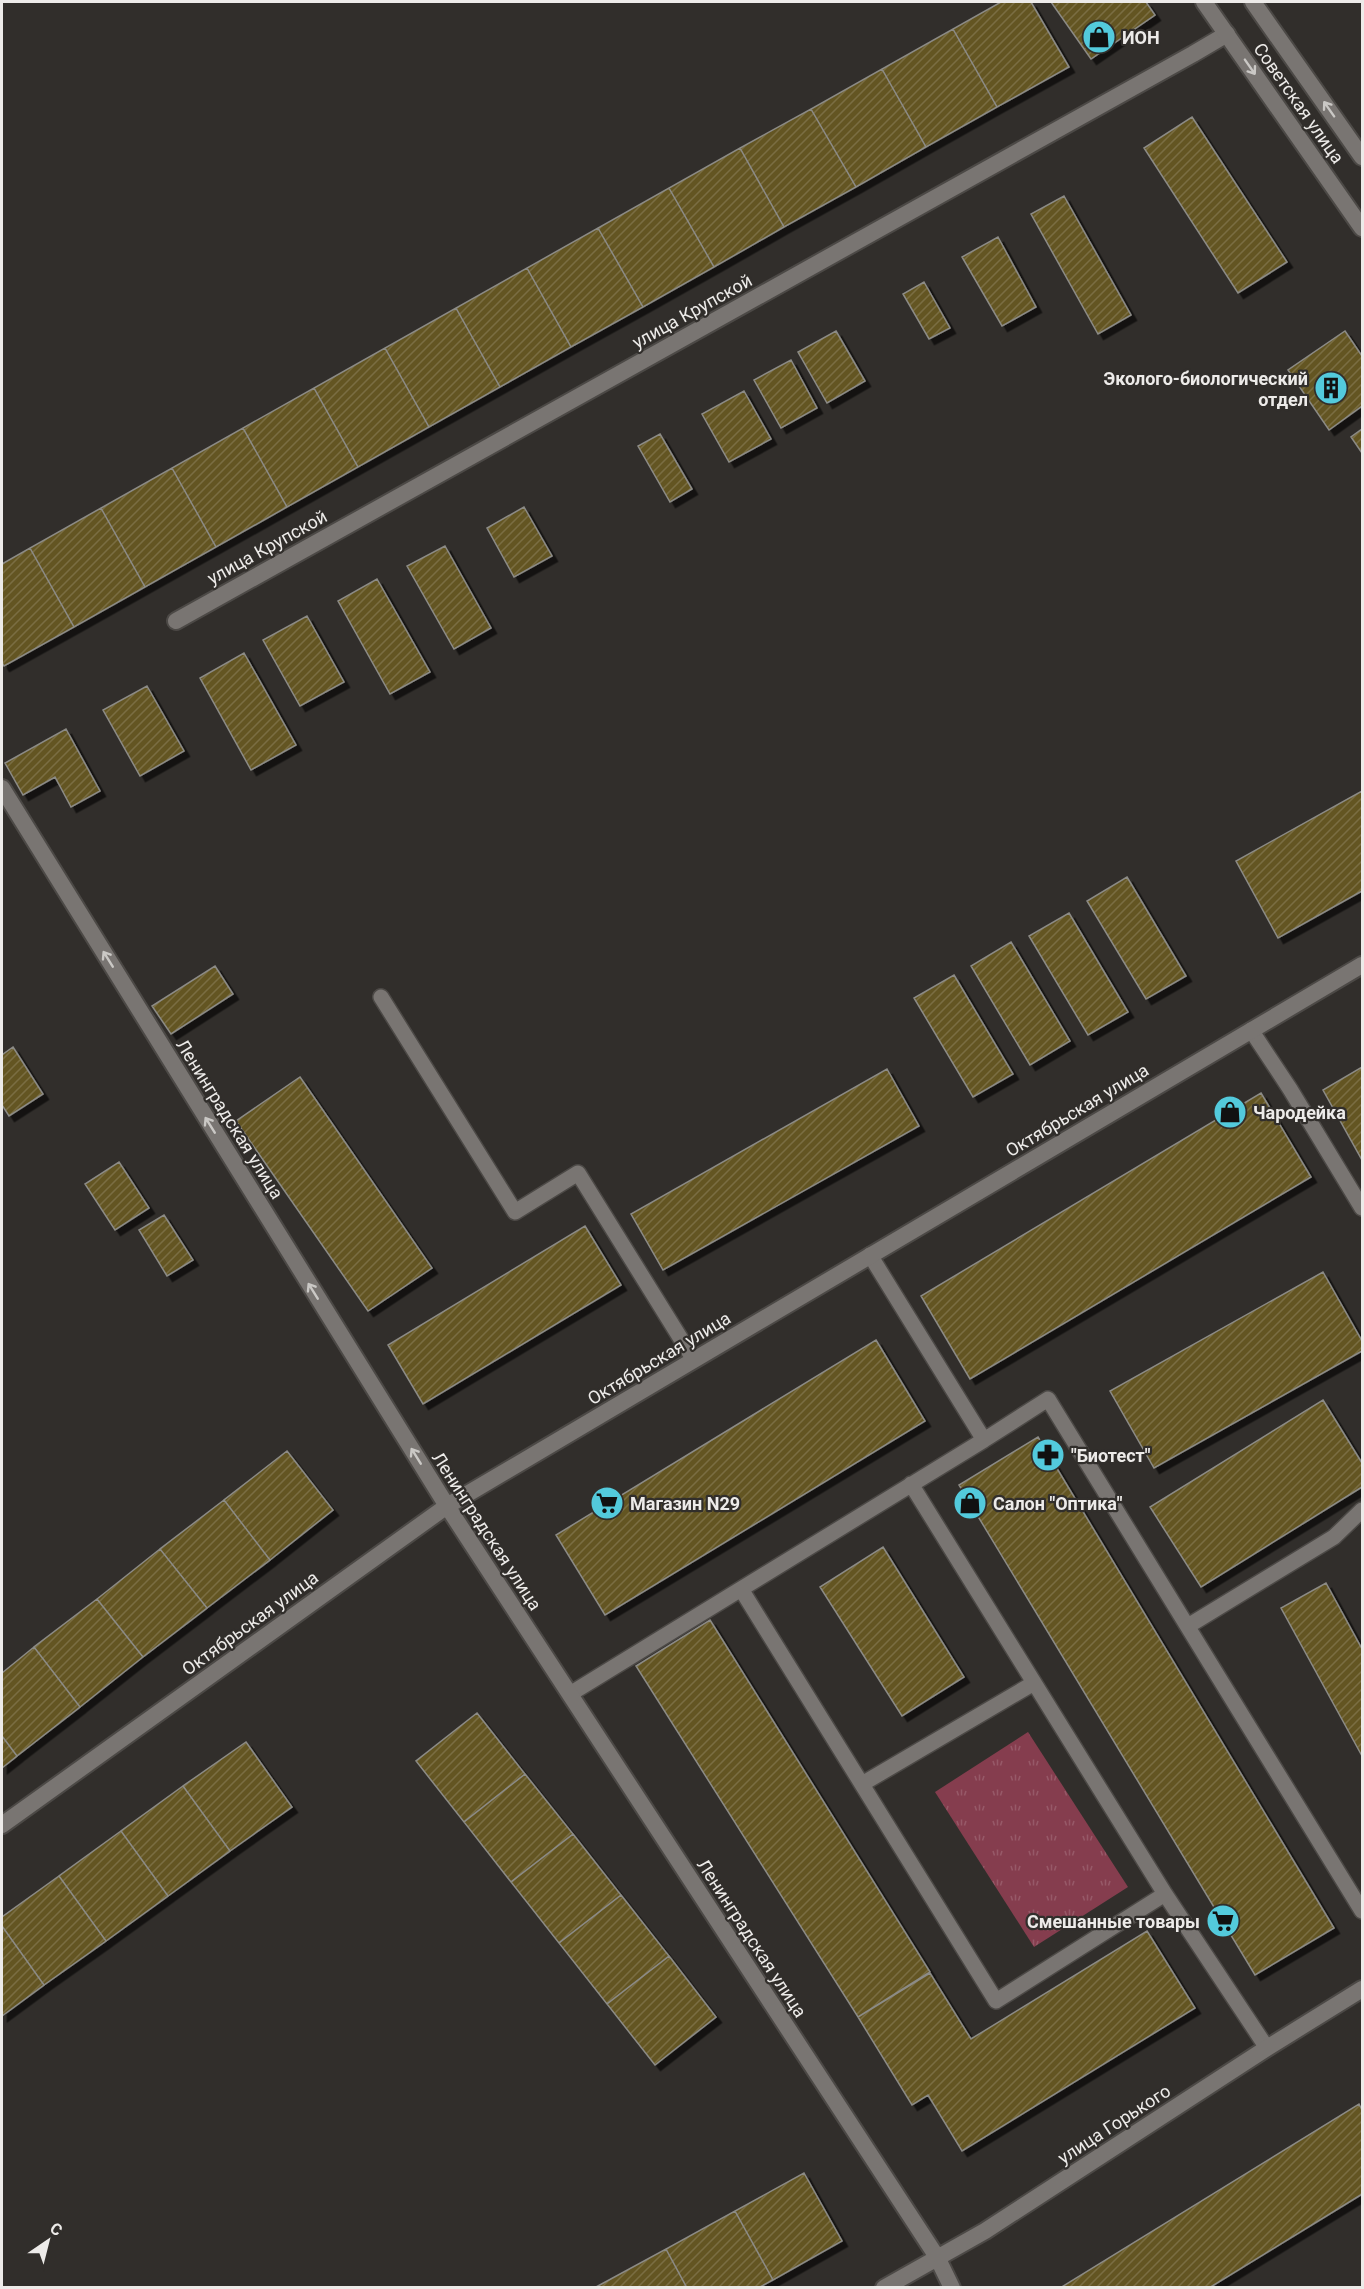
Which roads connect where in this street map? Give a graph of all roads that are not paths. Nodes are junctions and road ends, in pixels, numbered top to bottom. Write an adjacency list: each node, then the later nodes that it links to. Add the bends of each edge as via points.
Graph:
1 (1204, 2): 3 (street, Советская улица)
2 (1253, 2): 4 (street, Советская улица, one-way to 2)
3 (1227, 34): 5 (street, Советская улица, one-way to 5); 6 (street, улица Крупской)
4 (1362, 157)
5 (1362, 228)
6 (176, 621)
7 (2, 788): 16 (street, Ленинградская улица, one-way to 7)
8 (1362, 965): 10 (street, Октябрьская улица)
9 (381, 997): 13 (lane, via 515,1212 578,1173)
10 (1251, 1030): 11 (lane); 12 (street, Октябрьская улица)
11 (1362, 1208)
12 (870, 1255): 13 (street, Октябрьская улица); 14 (lane)
13 (694, 1360): 16 (street, Октябрьская улица)
14 (984, 1440): 15 (lane); 19 (lane, via 1048,1399)
15 (911, 1484): 18 (lane); 20 (lane)
16 (447, 1506): 21 (street, Ленинградская улица); 23 (street, Октябрьская улица)
17 (1362, 1510): 19 (lane, via 1334,1537)
18 (741, 1589): 21 (lane); 22 (lane)
19 (1188, 1626): 25 (lane)
20 (1034, 1683): 22 (lane); 24 (lane)
21 (570, 1694): 28 (street, Ленинградская улица)
22 (862, 1784): 24 (lane, via 996,2001)
23 (2, 1825)
24 (1165, 1894): 27 (lane)
25 (1362, 1911)
26 (1362, 1989): 27 (street, улица Горького)
27 (1267, 2048): 28 (street, улица Горького, via 985,2231)
28 (937, 2257): 29 (street, улица Горького); 30 (street, Ленинградская улица)
29 (884, 2288)
30 (951, 2288)

